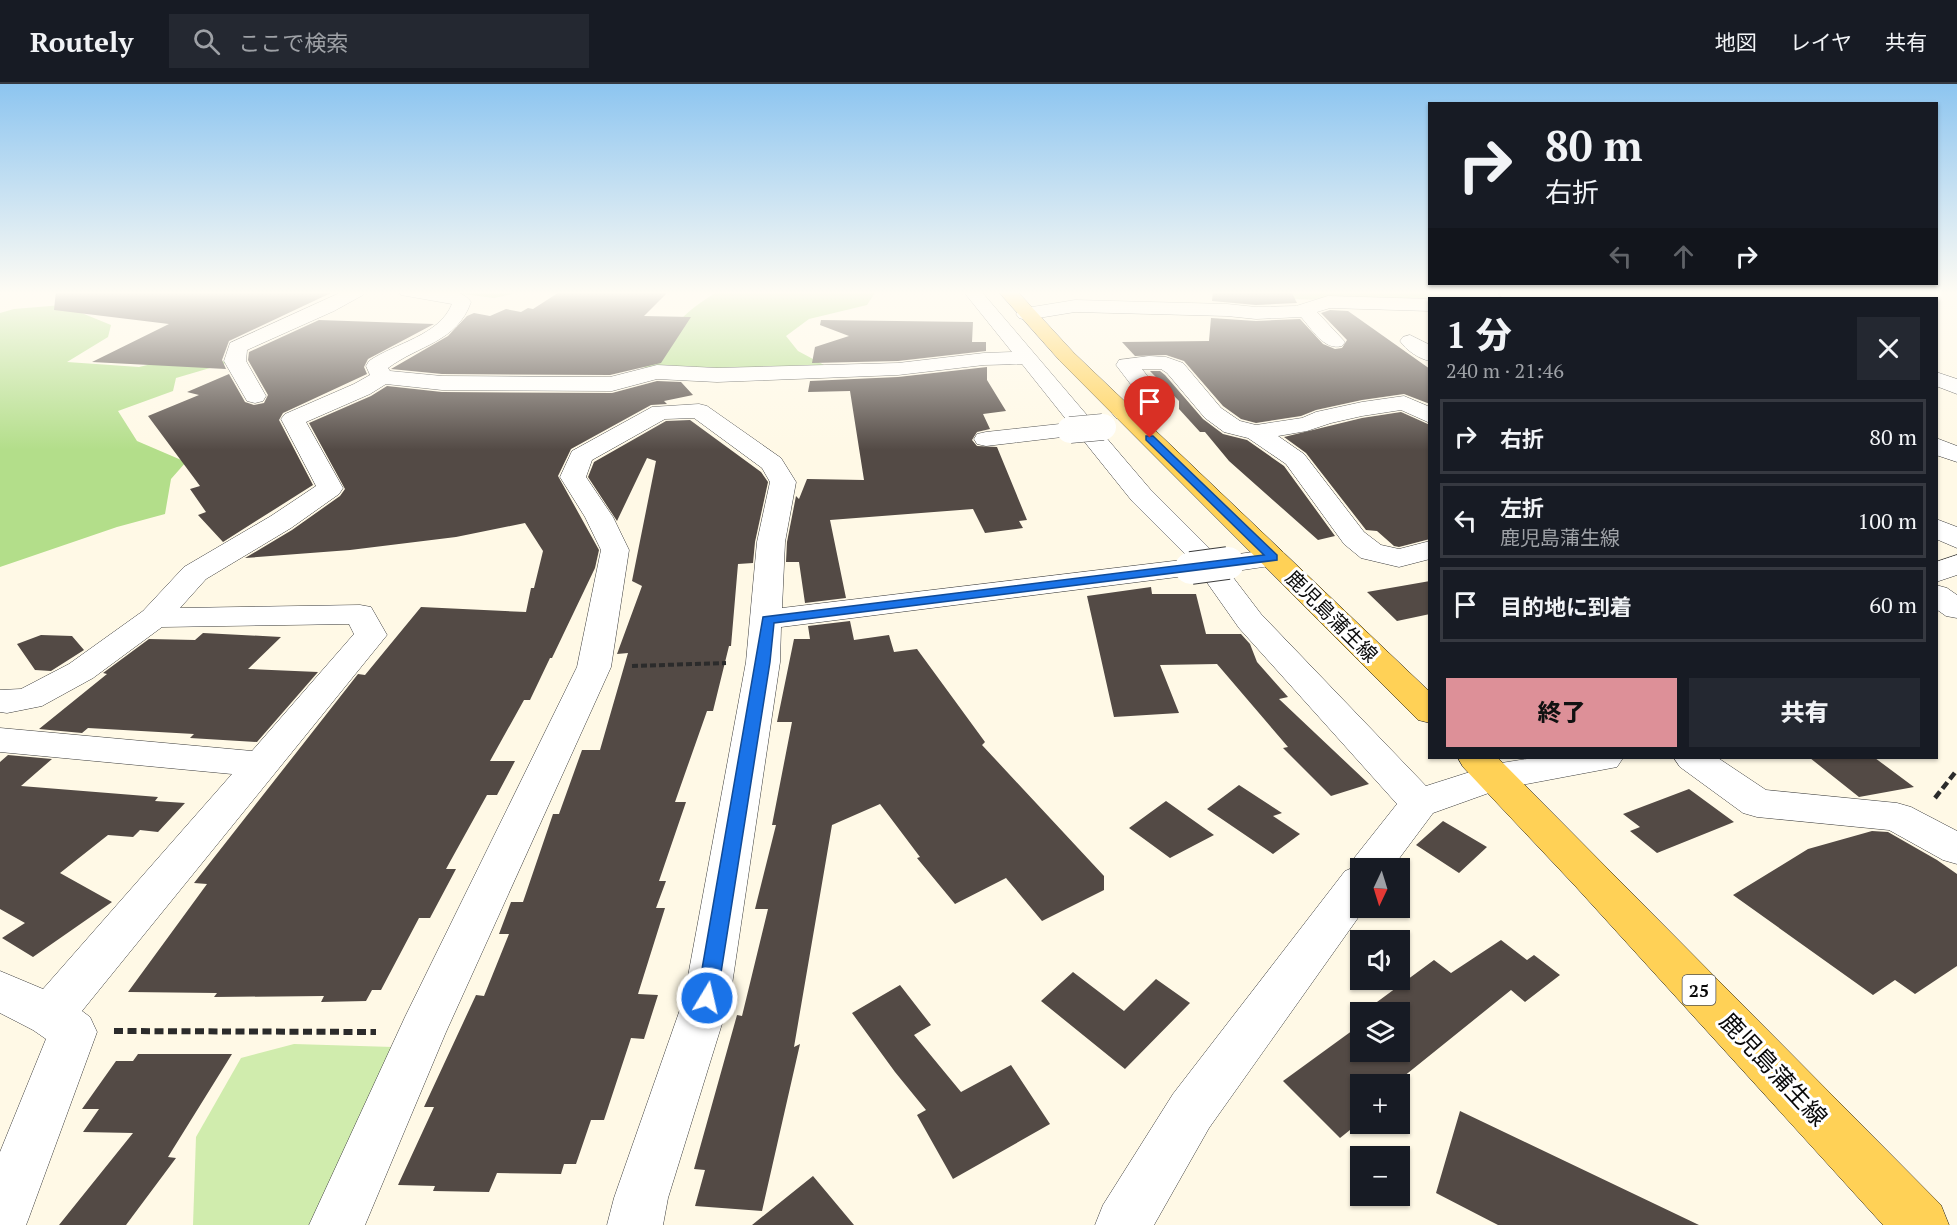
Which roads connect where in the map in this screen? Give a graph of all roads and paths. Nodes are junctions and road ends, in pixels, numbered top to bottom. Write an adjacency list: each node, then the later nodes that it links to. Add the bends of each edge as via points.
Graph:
1 (242, 344): 13 (street, via 237,347 235,361)
2 (413, 344): 8 (street, via 377,366)
3 (1014, 344): 7 (street)
4 (1053, 344): 17 (main road, 鹿児島蒲生線)
5 (1415, 344): 6 (street)
6 (1428, 354)
7 (1025, 358): 8 (street, via 864,371 717,375 657,372 612,384 442,383); 41 (street, via 1141,495 1203,556 1250,621)
8 (382, 377): 30 (street, via 292,419 330,488 195,573)
9 (1938, 377): 10 (street)
10 (1957, 377)
11 (1938, 378): 12 (street)
12 (1957, 387)
13 (255, 396)
14 (1428, 399): 15 (street)
15 (1404, 403): 16 (street); 18 (street)
16 (1428, 415)
17 (1120, 421): 18 (street, via 1155,399 1127,365 1166,363 1175,368 1213,413 1232,427); 19 (street, bridge); 25 (main road, 鹿児島蒲生線)
18 (1256, 432): 24 (street, via 1295,459 1354,538 1371,552 1399,558)
19 (986, 439)
20 (1938, 446): 21 (street)
21 (1957, 455)
22 (1938, 528): 23 (street)
23 (1957, 539)
24 (1428, 551)
25 (1273, 558): 31 (street, bridge); 35 (main road, 鹿児島蒲生線)
26 (1957, 564): 27 (street)
27 (1938, 572)
28 (1938, 595): 29 (street)
29 (1957, 609)
30 (154, 618): 34 (street, via 81,671 30,698); 39 (street, via 360,614 371,635)
31 (767, 620): 32 (street); 33 (street, via 771,542 783,482 772,463 699,411 660,412 581,456 573,477 615,550)
32 (763, 662): 33 (path); 50 (street, via 707,998 640,1198)
33 (594, 667): 47 (street)
34 (0, 701)
35 (1428, 710)
36 (0, 740): 39 (street)
37 (1591, 759): 40 (street)
38 (1695, 759): 42 (street, via 1757,803 1897,817)
39 (260, 764): 46 (street)
40 (1485, 767): 41 (street); 52 (main road, 鹿児島蒲生線 / 25)
41 (1419, 803): 43 (street)
42 (1957, 849)
43 (1378, 858)
44 (1350, 896): 51 (street, via 1191,1111)
45 (0, 991): 46 (street)
46 (62, 1023): 47 (path); 48 (street)
47 (422, 1032): 49 (street)
48 (0, 1220)
49 (337, 1225)
50 (635, 1225)
51 (1123, 1225)
52 (1921, 1225)

